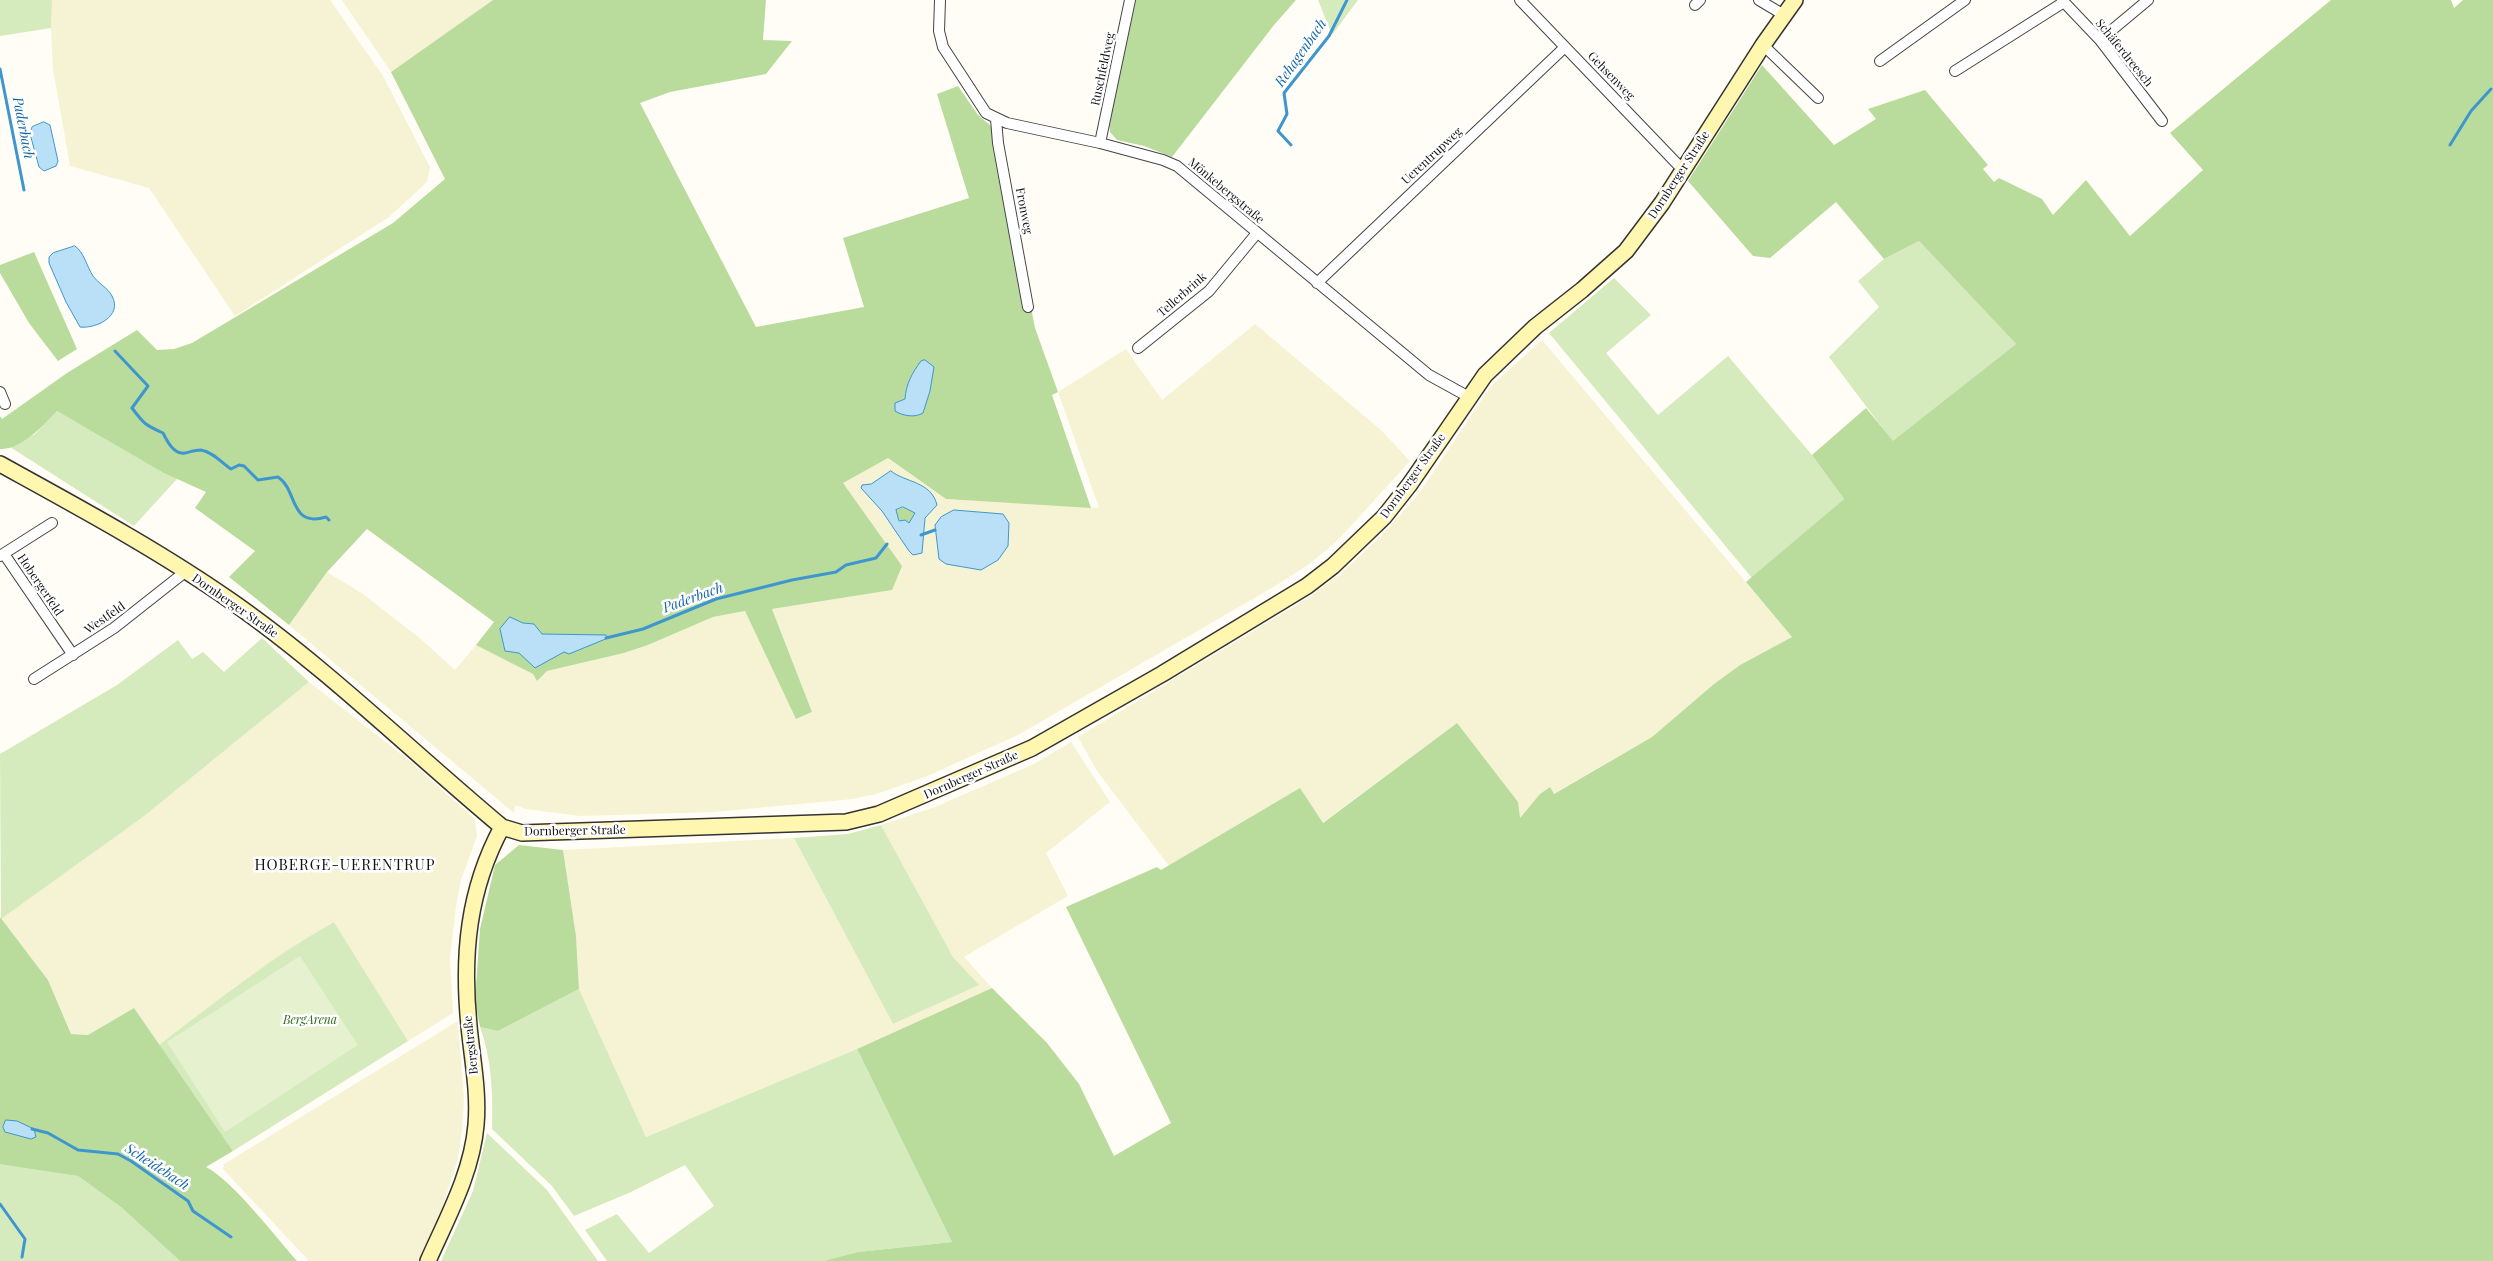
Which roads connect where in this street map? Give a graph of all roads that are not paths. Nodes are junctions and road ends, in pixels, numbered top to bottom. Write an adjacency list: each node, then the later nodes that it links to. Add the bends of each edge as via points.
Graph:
1 (940, 0): 16 (street, via 939,31 943,47 986,113)
2 (1130, 0): 18 (street, Ruschfeldweg)
3 (1520, 0): 12 (street, Gehsenweg)
4 (1759, 0): 9 (street)
5 (1795, 0): 9 (main road, Dornberger Straße)
6 (1965, 0): 13 (street)
7 (2148, 0): 10 (street)
8 (2063, 1): 10 (street, Schäferdreesch); 14 (street, Schäferdreesch)
9 (1784, 15): 11 (main road, Dornberger Straße)
10 (2100, 40): 17 (street, Schäferdreesch)
11 (1763, 45): 15 (street); 19 (main road, Dornberger Straße)
12 (1565, 47): 19 (street, Gehsenweg); 21 (street, Uerentrupweg)
13 (1880, 61)
14 (1955, 72)
15 (1818, 98)
16 (996, 119): 18 (street, Mönkebergstraße); 22 (street, Fronweg)
17 (2162, 121)
18 (1100, 143): 20 (street, Mönkebergstraße, via 1177,166)
19 (1683, 170): 25 (main road, Dornberger Straße, via 1621,257 1514,346 1485,375)
20 (1257, 233): 21 (street, Mönkebergstraße); 23 (street, Tellerbrink, via 1209,290)
21 (1317, 282): 25 (street, Mönkebergstraße, via 1429,375)
22 (1028, 307)
23 (1138, 348)
24 (0, 392): 26 (street)
25 (1469, 397): 33 (main road, Dornberger Straße, via 1384,517 1307,586 1070,728 995,766 879,814 846,822 522,833)
26 (5, 404)
27 (0, 464): 30 (main road, Dornberger Straße)
28 (52, 523): 29 (street, Hobergerfeld)
29 (2, 555): 31 (street, Hobergerfeld)
30 (185, 572): 31 (street, Westfeld, via 153,599); 33 (main road, Dornberger Straße, via 231,601 289,645)
31 (73, 655): 32 (street, Westfeld)
32 (34, 679)
33 (502, 827): 34 (main road, Bergstraße, via 473,896 468,938 468,1014 477,1101 476,1126 458,1194)
34 (428, 1261)

